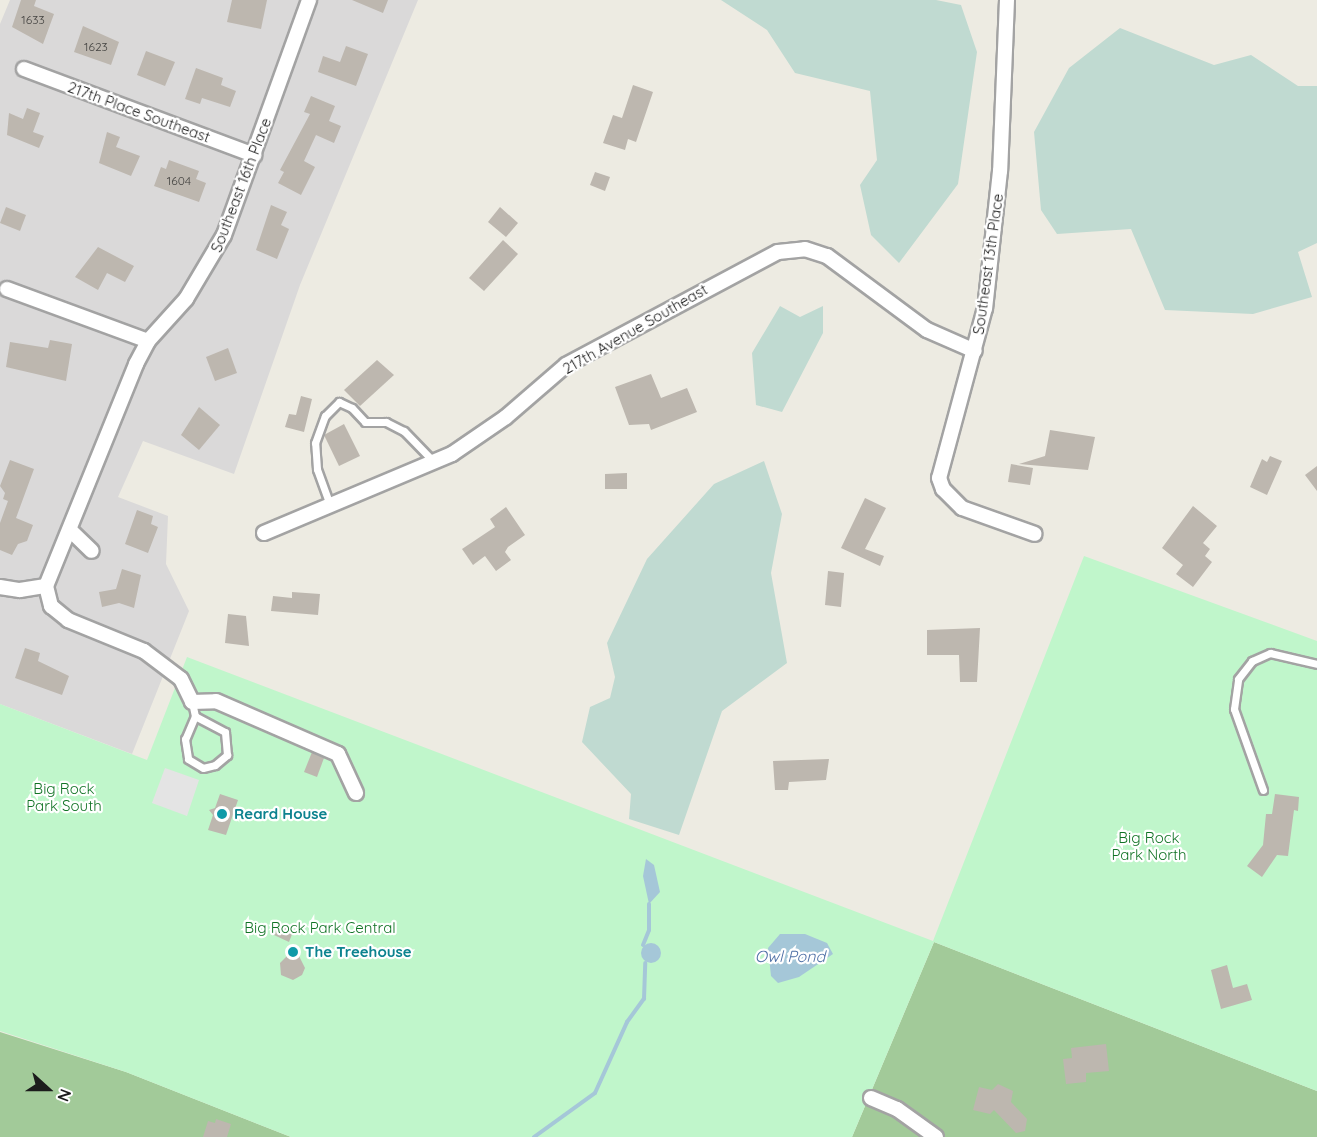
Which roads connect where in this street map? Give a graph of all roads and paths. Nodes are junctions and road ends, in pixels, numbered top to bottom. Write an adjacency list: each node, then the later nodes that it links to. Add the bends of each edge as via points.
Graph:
1 (309, 0): 4 (street, Southeast 16th Place)
2 (1007, 0): 7 (street, Southeast 13th Place, via 993,244)
3 (24, 69): 4 (street, 217th Place Southeast)
4 (254, 155): 6 (street, Southeast 16th Place, via 224,235 204,273)
5 (7, 289): 6 (street)
6 (148, 341): 10 (street, Southeast 16th Place)
7 (975, 351): 8 (street, 217th Avenue Southeast, via 927,330 827,256 805,249 778,252 566,365 476,439); 12 (street, Southeast 13th Place, via 941,463 943,489 962,508)
8 (434, 462): 9 (street, 217th Avenue Southeast); 9 (lane, via 404,431 386,422 364,422 352,408 339,402 325,416 315,442 317,469)
9 (331, 506): 11 (street, 217th Avenue Southeast)
10 (70, 530): 13 (street); 14 (street, Southeast 16th Place)
11 (264, 533)
12 (1035, 534)
13 (92, 551)
14 (46, 586): 15 (street, via 20,590); 17 (street, via 51,606 68,620 144,651 181,679)
15 (0, 587)
16 (1317, 664): 19 (lane, via 1270,653 1252,661 1238,679 1234,709)
17 (192, 702): 18 (lane); 20 (street, via 216,701 338,754)
18 (195, 716): 18 (lane, via 225,732 226,756 215,765 203,768 188,759 185,739)
19 (1263, 790)
20 (356, 793)
21 (871, 1098): 22 (street, via 897,1109)
22 (936, 1137)

